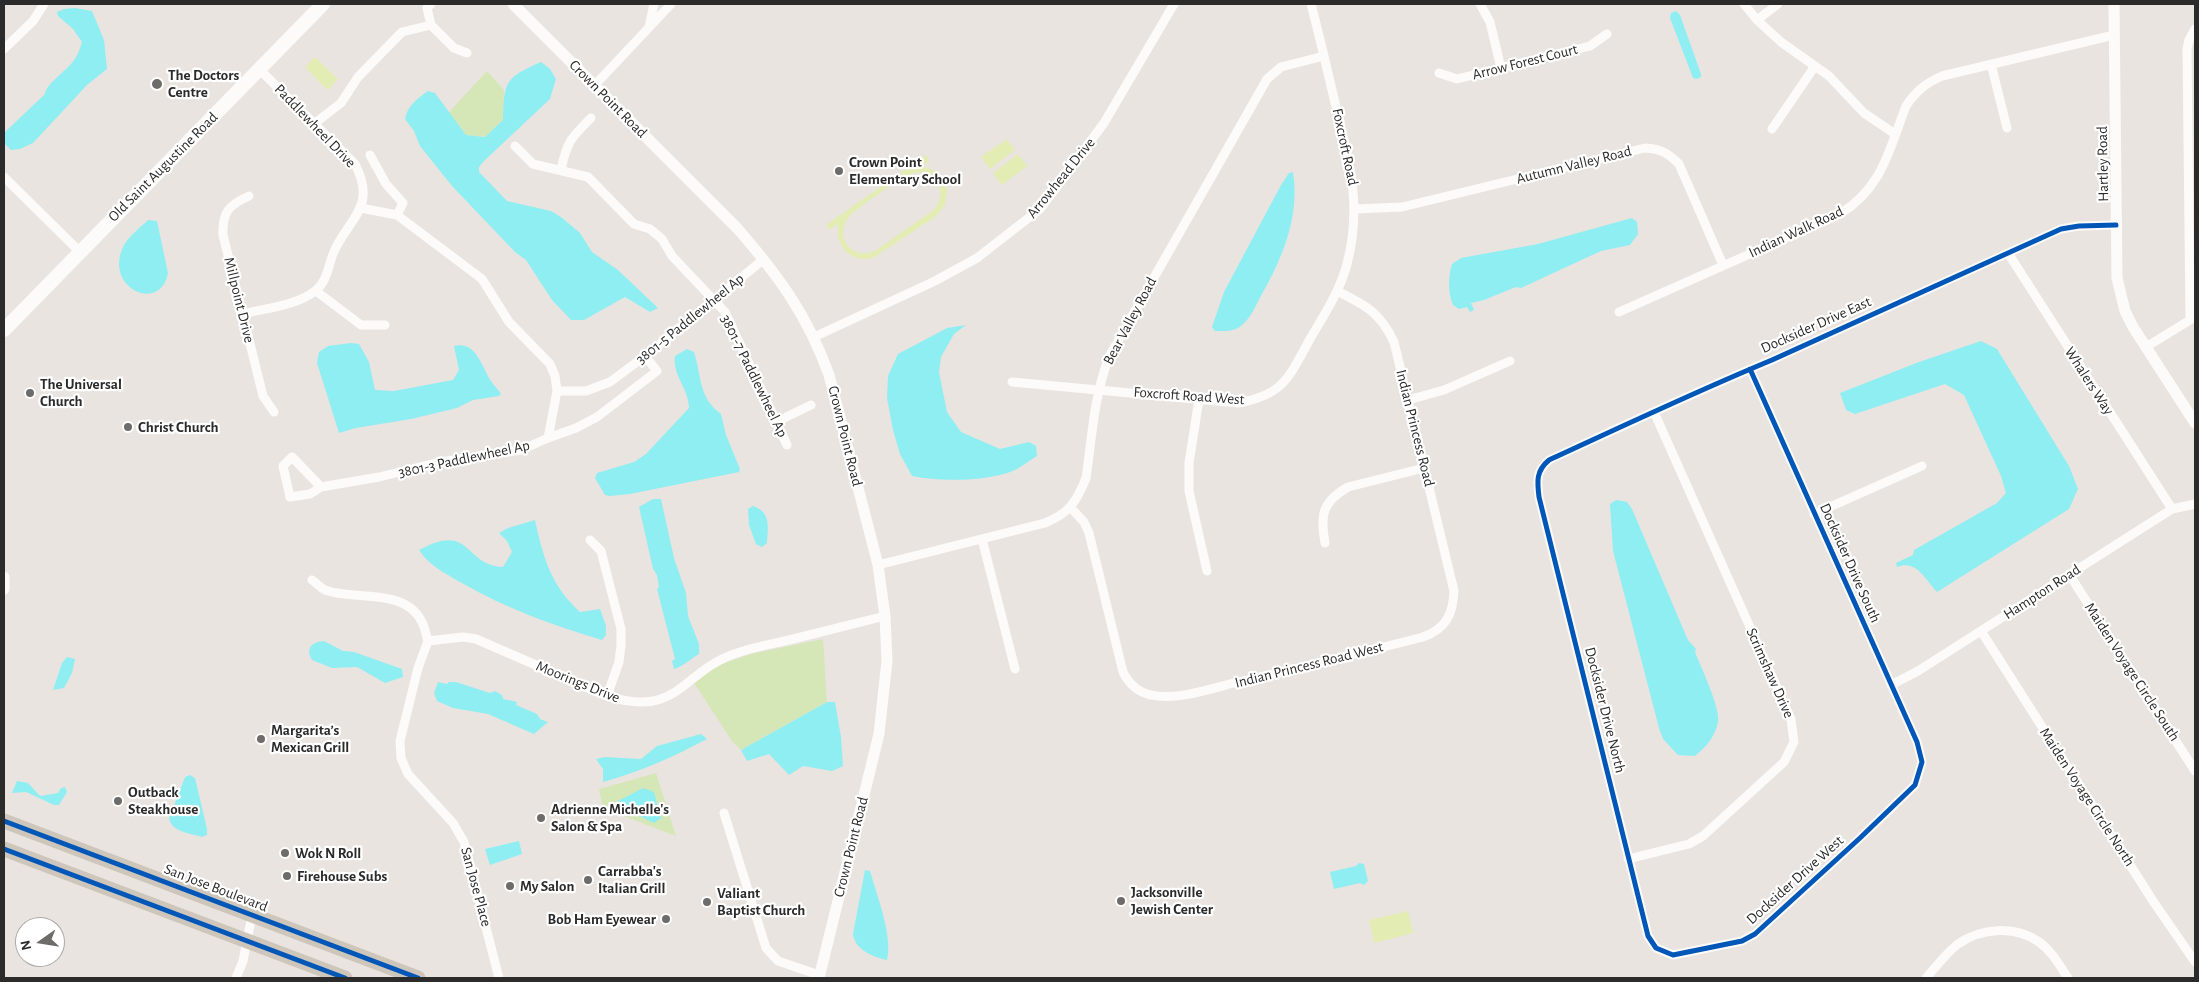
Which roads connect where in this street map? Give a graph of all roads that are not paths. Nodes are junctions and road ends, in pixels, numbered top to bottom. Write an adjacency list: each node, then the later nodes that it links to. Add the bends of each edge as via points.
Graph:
1 (44, 4): 19 (street, via 33,21)
2 (323, 4): 25 (main road, Old Saint Augustine Road)
3 (431, 4): 14 (street, via 427,8)
4 (513, 4): 27 (street, Crown Point Road)
5 (654, 4): 15 (street)
6 (671, 4): 15 (street)
7 (1174, 4): 55 (street, Arrowhead Drive, via 1104,123 1040,209 977,258)
8 (1311, 4): 21 (street, Foxcroft Road)
9 (1480, 4): 24 (street, via 1490,22)
10 (1744, 4): 13 (street)
11 (1778, 4): 13 (street)
12 (2114, 4): 18 (street, Hartley Road)
13 (1757, 20): 23 (street)
14 (431, 25): 20 (street, via 454,48); 29 (street, via 402,32 358,77 341,103)
15 (649, 28): 27 (street)
16 (2193, 32): 37 (street, via 2187,49)
17 (1607, 34): 24 (street, Arrow Forest Court, via 1590,46)
18 (2114, 35): 22 (street, Indian Walk Road); 42 (street, Hartley Road)
19 (4, 49)
20 (467, 53)
21 (1324, 56): 40 (street, Foxcroft Road, via 1351,168); 61 (street, Bear Valley Road, via 1281,67 1267,79 1110,355)
22 (1991, 64): 30 (street); 32 (street, Indian Walk Road, via 1942,76 1922,86 1906,106)
23 (1815, 66): 31 (street); 32 (street, via 1839,85 1868,117)
24 (1501, 68): 26 (street, Arrow Forest Court, via 1457,78)
25 (259, 70): 29 (street, Paddlewheel Drive); 43 (main road, Old Saint Augustine Road)
26 (1439, 74)
27 (594, 86): 45 (street, Crown Point Road)
28 (591, 118): 35 (street, via 570,139)
29 (315, 123): 39 (street, Paddlewheel Drive, via 355,164 362,183)
30 (2006, 128)
31 (1772, 129)
32 (1895, 134): 46 (street, Indian Walk Road, via 1874,185 1853,205 1840,214)
33 (515, 146): 35 (street, 3801-7 Paddlewheel Ap, via 533,164)
34 (370, 155): 41 (street, via 386,184 403,204)
35 (561, 170): 49 (street, 3801-7 Paddlewheel Ap, via 588,177 634,224 650,229 662,239 672,256)
36 (4, 177): 43 (street)
37 (2192, 186): 52 (street)
38 (249, 196): 51 (street, Millpoint Drive, via 234,203 222,225)
39 (361, 208): 41 (street, 3801-3 Paddlewheel Ap); 47 (street, Paddlewheel Drive, via 339,241 327,276)
40 (1355, 209): 46 (street, Autumn Valley Road, via 1402,207 1645,148 1658,148 1679,164); 48 (street, Foxcroft Road, via 1352,244)
41 (397, 215): 62 (street, 3801-3 Paddlewheel Ap, via 482,279 509,322 550,364)
42 (2116, 225): 44 (street, Docksider Drive East, via 2069,227); 56 (street, Hartley Road, via 2120,296)
43 (80, 252): 54 (main road, Old Saint Augustine Road)
44 (2008, 253): 59 (street, Docksider Drive East); 78 (street, Whalers Way)
45 (764, 259): 49 (street, 3801-5 Paddlewheel Ap); 55 (street, Crown Point Road, via 787,288)
46 (1723, 265): 50 (street, Indian Walk Road)
47 (316, 290): 51 (street, via 291,302); 53 (street, via 361,326)
48 (1337, 291): 63 (street, Foxcroft Road West, via 1288,379 1279,387 1255,400 1238,403); 64 (street, Indian Princess Road, via 1368,307 1387,328 1394,342)
49 (715, 300): 57 (street, 3801-5 Paddlewheel Ap); 68 (street, 3801-7 Paddlewheel Ap, via 725,312)
50 (1619, 312)
51 (242, 314): 66 (street, Millpoint Drive, via 263,396)
52 (2193, 318): 56 (street)
53 (385, 325)
54 (4, 330)
55 (814, 337): 83 (street, Crown Point Road, via 830,375)
56 (2146, 347): 69 (street, Hartley Road)
57 (645, 356): 62 (street, 3801-5 Paddlewheel Ap, via 597,388); 70 (street, via 656,371 597,417)
58 (1510, 361): 64 (street, via 1444,390)
59 (1750, 369): 67 (street, Docksider Drive East); 79 (street, Docksider Drive South)
60 (1012, 382): 61 (street, Foxcroft Road West)
61 (1099, 390): 63 (street, Foxcroft Road West); 77 (street, Bear Valley Road, via 1086,478)
62 (557, 391): 70 (street, 3801-3 Paddlewheel Ap)
63 (1199, 399): 84 (street, via 1189,463 1189,491)
64 (1408, 400): 73 (street, Indian Princess Road)
65 (811, 405): 68 (street)
66 (274, 412)
67 (1654, 412): 74 (street, Docksider Drive East, via 1549,460); 101 (street, Scrimshaw Drive, via 1791,719 1794,742 1784,762 1697,841)
68 (776, 422): 71 (street, 3801-7 Paddlewheel Ap)
69 (2195, 423)
70 (548, 438): 75 (street, 3801-3 Paddlewheel Ap, via 521,450 440,462)
71 (787, 445)
72 (1922, 466): 79 (street)
73 (1424, 468): 82 (street, via 1348,487 1337,493 1323,514); 89 (street, Indian Princess Road)
74 (1537, 475): 101 (street, Docksider Drive North)
75 (320, 487): 75 (street, 3801-3 Paddlewheel Ap, via 310,494 290,497 284,466 292,457)
76 (2195, 504): 78 (street, Hampton Road)
77 (1071, 508): 80 (street, via 1044,523); 89 (street, Indian Princess Road West, via 1089,533 1123,672 1136,689 1152,696 1192,693 1423,637 1442,628 1450,617)
78 (2172, 509): 85 (street, Hampton Road)
79 (1814, 514): 94 (street, Docksider Drive South)
80 (982, 539): 83 (street); 93 (street)
81 (590, 540): 95 (street, via 601,551 621,629 619,662)
82 (1325, 543)
83 (878, 565): 90 (street, Crown Point Road)
84 (1207, 571)
85 (2069, 574): 91 (street, Hampton Road); 97 (street, Maiden Voyage Circle South)
86 (4, 577): 88 (street)
87 (312, 580): 92 (street, via 325,590 403,603 422,621)
88 (4, 589)
89 (1454, 591)
90 (885, 616): 95 (street, Moorings Drive, via 725,657 662,700 637,703); 106 (street, Crown Point Road, via 887,661 879,734)
91 (1981, 631): 94 (street, Hampton Road); 105 (street, Maiden Voyage Circle North)
92 (428, 641): 95 (street, Moorings Drive, via 463,637 476,639); 110 (street, San Jose Place, via 400,741 401,758 408,774 453,823 464,842)
93 (1015, 669)
94 (1891, 685): 96 (street, Docksider Drive South, via 1917,742)
95 (607, 696)
96 (1922, 768): 104 (street, Docksider Drive West, via 1915,785 1755,934 1742,941 1679,955)
97 (2195, 770)
98 (724, 813): 106 (street, via 766,948 778,961)
99 (4, 821): 102 (main road, San Jose Boulevard)
100 (4, 849): 103 (main road)
101 (1628, 859): 104 (street, Docksider Drive North, via 1648,936)
102 (252, 915): 103 (street); 109 (main road, San Jose Boulevard)
103 (246, 941): 107 (street); 108 (main road)
104 (1656, 948)
105 (2195, 962)
106 (819, 976)
107 (236, 978)
108 (345, 978)
109 (418, 978)
110 (499, 978)
111 (1926, 978): 112 (street, via 1958,944 1972,936 1999,930 2028,936 2040,943)
112 (2068, 978)

